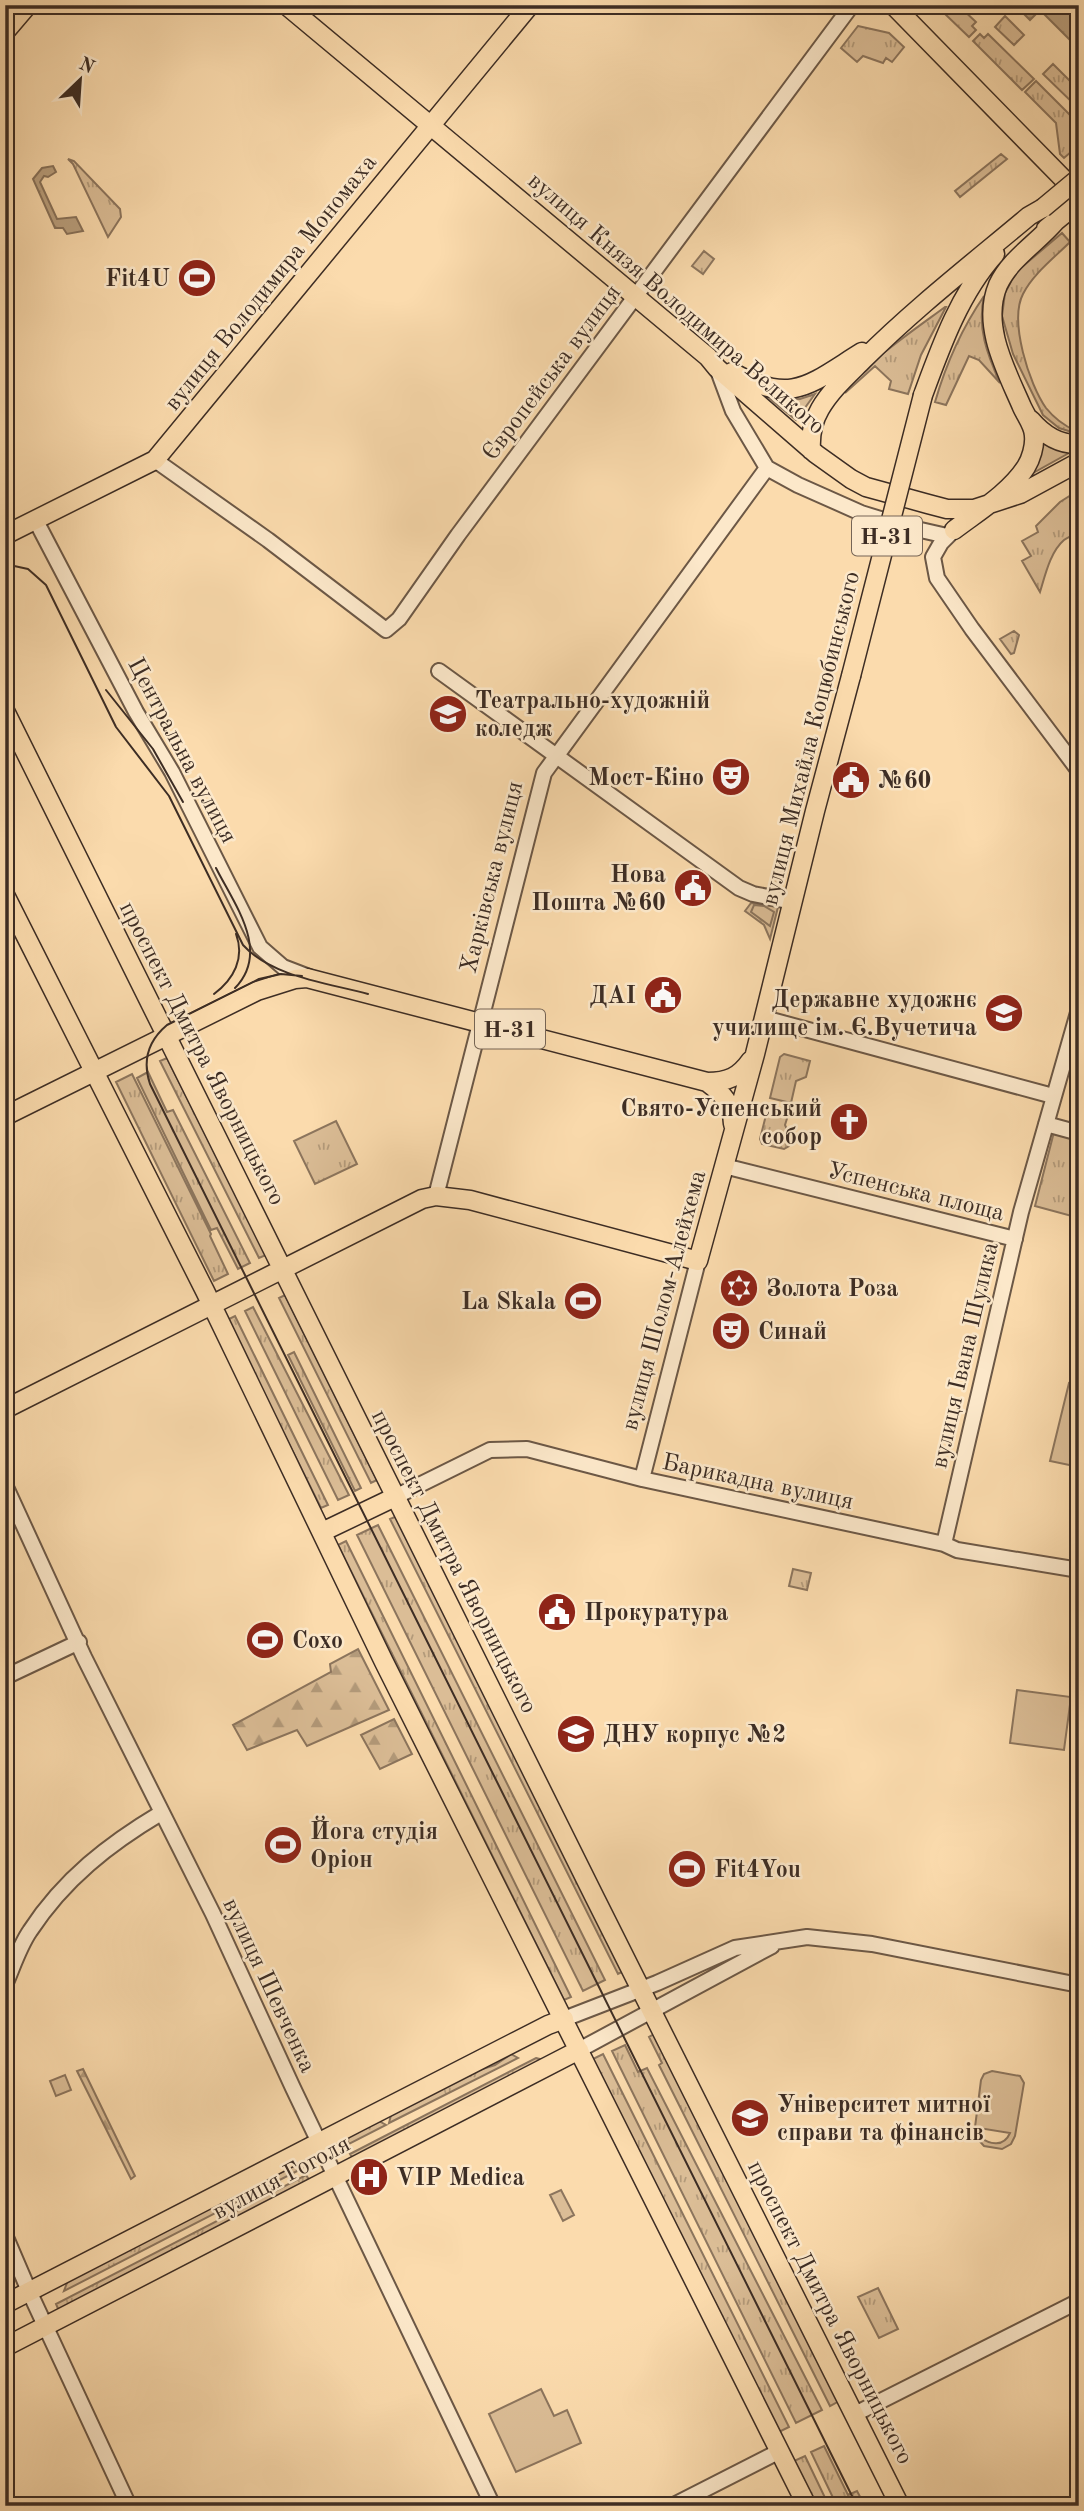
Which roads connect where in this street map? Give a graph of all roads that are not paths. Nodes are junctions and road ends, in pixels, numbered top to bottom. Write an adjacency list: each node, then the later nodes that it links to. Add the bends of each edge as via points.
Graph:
1 (28, 5): 6 (main road)
2 (286, 5): 7 (main road, вулиця Князя Володимира Великого)
3 (530, 5): 7 (main road, вулиця Володимира Мономаха)
4 (852, 5): 13 (street, Європейська вулиця)
5 (893, 5): 9 (main road)
6 (5, 32)
7 (430, 126): 13 (main road, вулиця Князя Володимира Великого); 20 (main road, вулиця Володимира Мономаха)
8 (1079, 178): 11 (main road, Н-31, bridge)
9 (1079, 195)
10 (1079, 202): 12 (main road, Н-31)
11 (1043, 208): 14 (main road, Н-31, via 993,256); 15 (main road)
12 (1055, 222): 14 (main road, Н-31, via 1000,265); 17 (main road, via 1014,261 993,304 997,344)
13 (636, 297): 16 (main road, вулиця Князя Володимира Великого); 20 (street, Європейська вулиця, via 405,611 386,630)
14 (958, 314): 33 (main road, вулиця Михайла Коцюбинського / Н-31, bridge, via 923,395)
15 (887, 336): 16 (main road, via 820,378 789,390 770,390); 19 (main road, via 829,396 815,421)
16 (712, 363): 19 (main road, вулиця Князя Володимира Великого); 22 (street, via 733,411)
17 (1023, 409): 18 (main road, via 1042,432); 23 (main road, via 1034,433 1028,464)
18 (1079, 444)
19 (811, 450): 24 (main road, вулиця Князя Володимира Великого, via 866,486)
20 (155, 460): 25 (main road, вулиця Володимира Мономаха)
21 (1079, 462): 23 (main road, вулиця Князя Володимира Великого, via 1020,494)
22 (767, 468): 26 (street, via 861,513 903,526); 30 (street, Харківська вулиця)
23 (988, 504): 24 (main road, вулиця Князя Володимира Великого); 26 (main road)
24 (947, 509): 26 (main road, via 958,522)
25 (35, 519): 27 (main road, вулиця Володимира Мономаха); 34 (street, Центральна вулиця, via 172,772 260,947 283,967)
26 (951, 533): 31 (street, via 933,557 937,578)
27 (5, 535)
28 (439, 671): 30 (street)
29 (5, 712): 38 (main road, проспект Дмитра Яворницького)
30 (556, 756): 33 (street, via 739,888); 37 (street, Харківська вулиця, via 544,773 533,808)
31 (1079, 771)
32 (5, 895): 40 (main road)
33 (793, 902): 36 (main road, вулиця Михайла Коцюбинського / Н-31)
34 (313, 978): 37 (main road, Н-31); 38 (main road, Н-31, via 257,991)
35 (1079, 1009): 42 (street, вулиця Івана Шулика)
36 (764, 1018): 39 (main road, вулиця Михайла Коцюбинського / Н-31); 42 (street)
37 (480, 1022): 41 (main road, Н-31); 48 (street, Харківська вулиця)
38 (166, 1035): 40 (main road); 51 (main road, проспект Дмитра Яворницького)
39 (755, 1054): 41 (main road, Н-31, via 732,1079); 45 (main road, вулиця Шолом-Алейхема / Н-31)
40 (94, 1072): 43 (main road); 52 (main road)
41 (707, 1082): 45 (main road, via 724,1095 731,1108)
42 (1053, 1096): 44 (street, вулиця Івана Шулика)
43 (5, 1116)
44 (1046, 1124): 46 (street); 49 (street, вулиця Івана Шулика)
45 (733, 1131): 47 (main road, вулиця Шолом-Алейхема / Н-31)
46 (1079, 1133)
47 (724, 1166): 49 (street, Успенська площа); 50 (main road, вулиця Шолом-Алейхема / Н-31)
48 (436, 1196): 50 (main road, via 470,1200); 51 (main road)
49 (1015, 1239): 58 (street, вулиця Івана Шулика)
50 (698, 1261): 54 (street, вулиця Шолом-Алейхема)
51 (283, 1269): 52 (main road); 56 (main road, проспект Дмитра Яворницького)
52 (212, 1305): 53 (main road); 57 (main road)
53 (5, 1409)
54 (642, 1479): 56 (street, Барикадна вулиця, via 527,1449 490,1450); 58 (street, Барикадна вулиця)
55 (5, 1485): 60 (street, вулиця Шевченка)
56 (395, 1497): 57 (main road); 66 (main road, проспект Дмитра Яворницького)
57 (322, 1532): 68 (main road)
58 (944, 1544): 59 (street, Барикадна вулиця)
59 (1079, 1570)
60 (79, 1642): 61 (street); 62 (street, вулиця Шевченка)
61 (5, 1677)
62 (161, 1813): 64 (street, via 103,1850 74,1876 28,1933); 70 (street, вулиця Шевченка)
63 (784, 1940): 65 (street, via 846,1940); 66 (street, via 736,1948); 67 (street)
64 (5, 1985)
65 (1079, 1985)
66 (642, 1989): 67 (main road, проспект Дмитра Яворницького); 68 (street)
67 (652, 2009): 69 (street); 78 (main road, проспект Дмитра Яворницького)
68 (564, 2019): 69 (main road); 70 (main road, вулиця Гоголя)
69 (579, 2050): 71 (main road, вулиця Гоголя); 79 (main road)
70 (320, 2142): 71 (street, вулиця Шевченка); 73 (main road, вулиця Гоголя)
71 (336, 2176): 76 (main road, вулиця Гоголя); 81 (street, вулиця Шевченка)
72 (5, 2235): 73 (street)
73 (29, 2291): 75 (main road, вулиця Гоголя); 76 (street)
74 (1079, 2301): 78 (street)
75 (5, 2304)
76 (45, 2326): 77 (main road, вулиця Гоголя); 80 (street)
77 (5, 2347)
78 (855, 2414): 84 (main road, проспект Дмитра Яворницького)
79 (780, 2451): 82 (street); 83 (main road)
80 (129, 2506)
81 (493, 2506)
82 (673, 2506)
83 (807, 2506)
84 (900, 2506)

